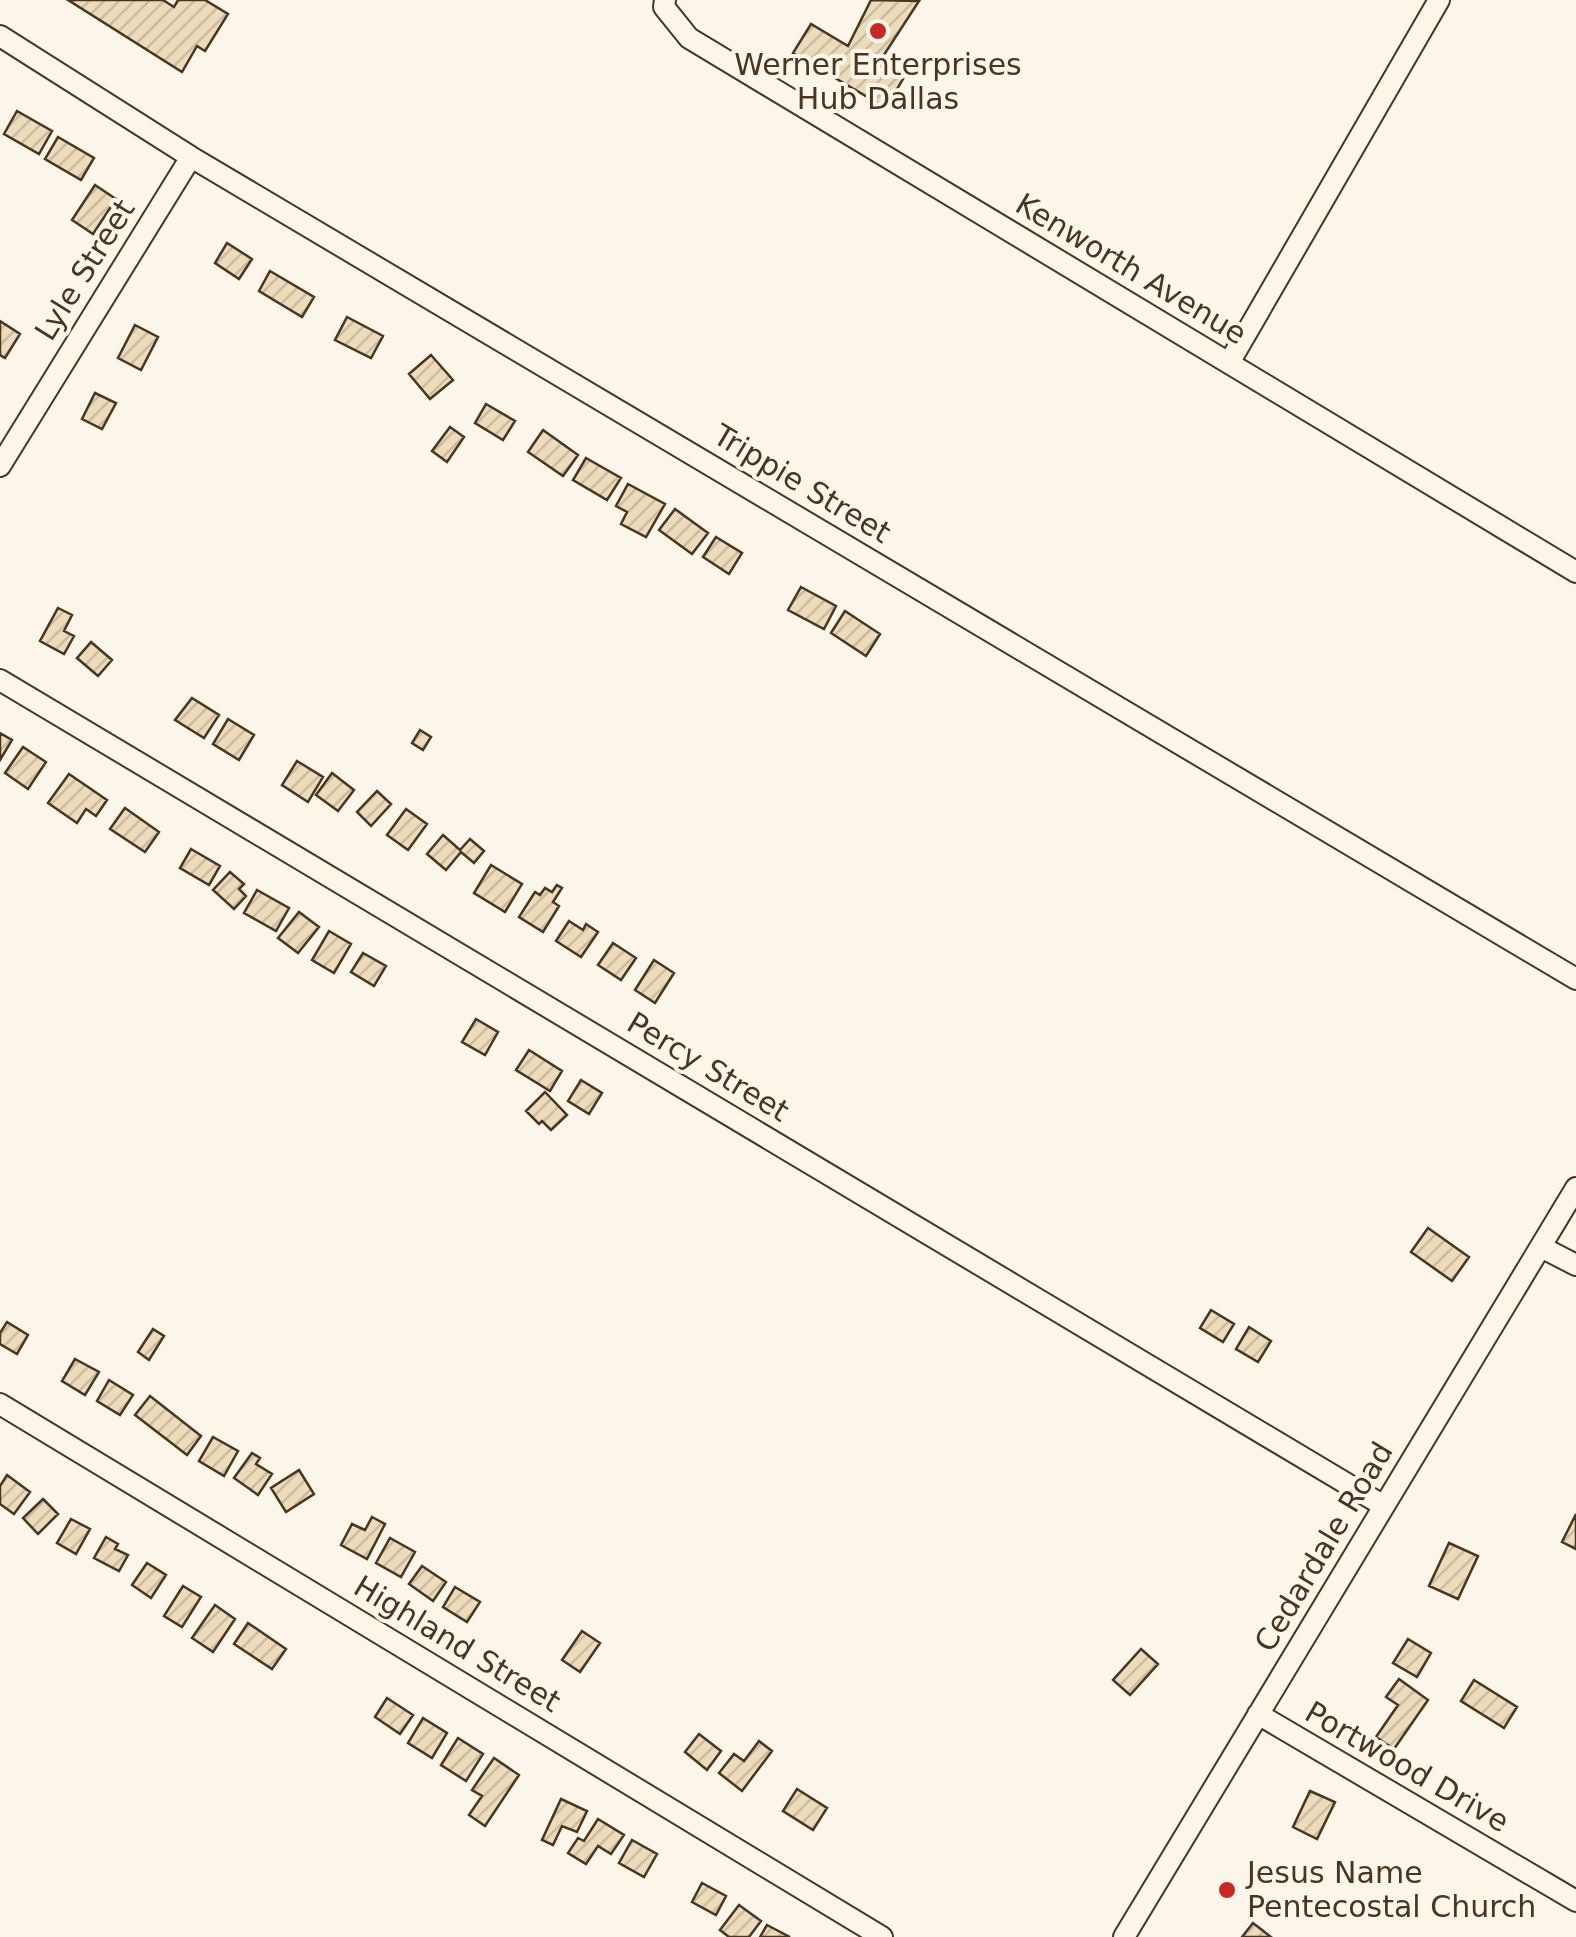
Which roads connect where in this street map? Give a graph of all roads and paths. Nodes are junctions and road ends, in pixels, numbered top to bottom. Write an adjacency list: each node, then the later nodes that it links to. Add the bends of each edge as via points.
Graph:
1 (1439, 0): 5 (street)
2 (664, 4): 5 (street, Kenworth Avenue, via 689,38)
3 (0, 36): 4 (street, Trippie Street)
4 (191, 156): 6 (street, Lyle Street); 9 (street, Trippie Street)
5 (1229, 363): 7 (street, Kenworth Avenue)
6 (0, 466)
7 (1576, 572)
8 (0, 680): 14 (street, Percy Street)
9 (1576, 979)
10 (1576, 1188): 11 (street, Cedardale Road)
11 (1541, 1247): 12 (street); 14 (street, Cedardale Road)
12 (1576, 1265)
13 (0, 1404): 17 (street, Highland Street)
14 (1384, 1506): 15 (street, Cedardale Road)
15 (1258, 1714): 16 (street, Portwood Drive); 18 (street, Cedardale Road)
16 (1576, 1901)
17 (882, 1937)
18 (1124, 1937)

